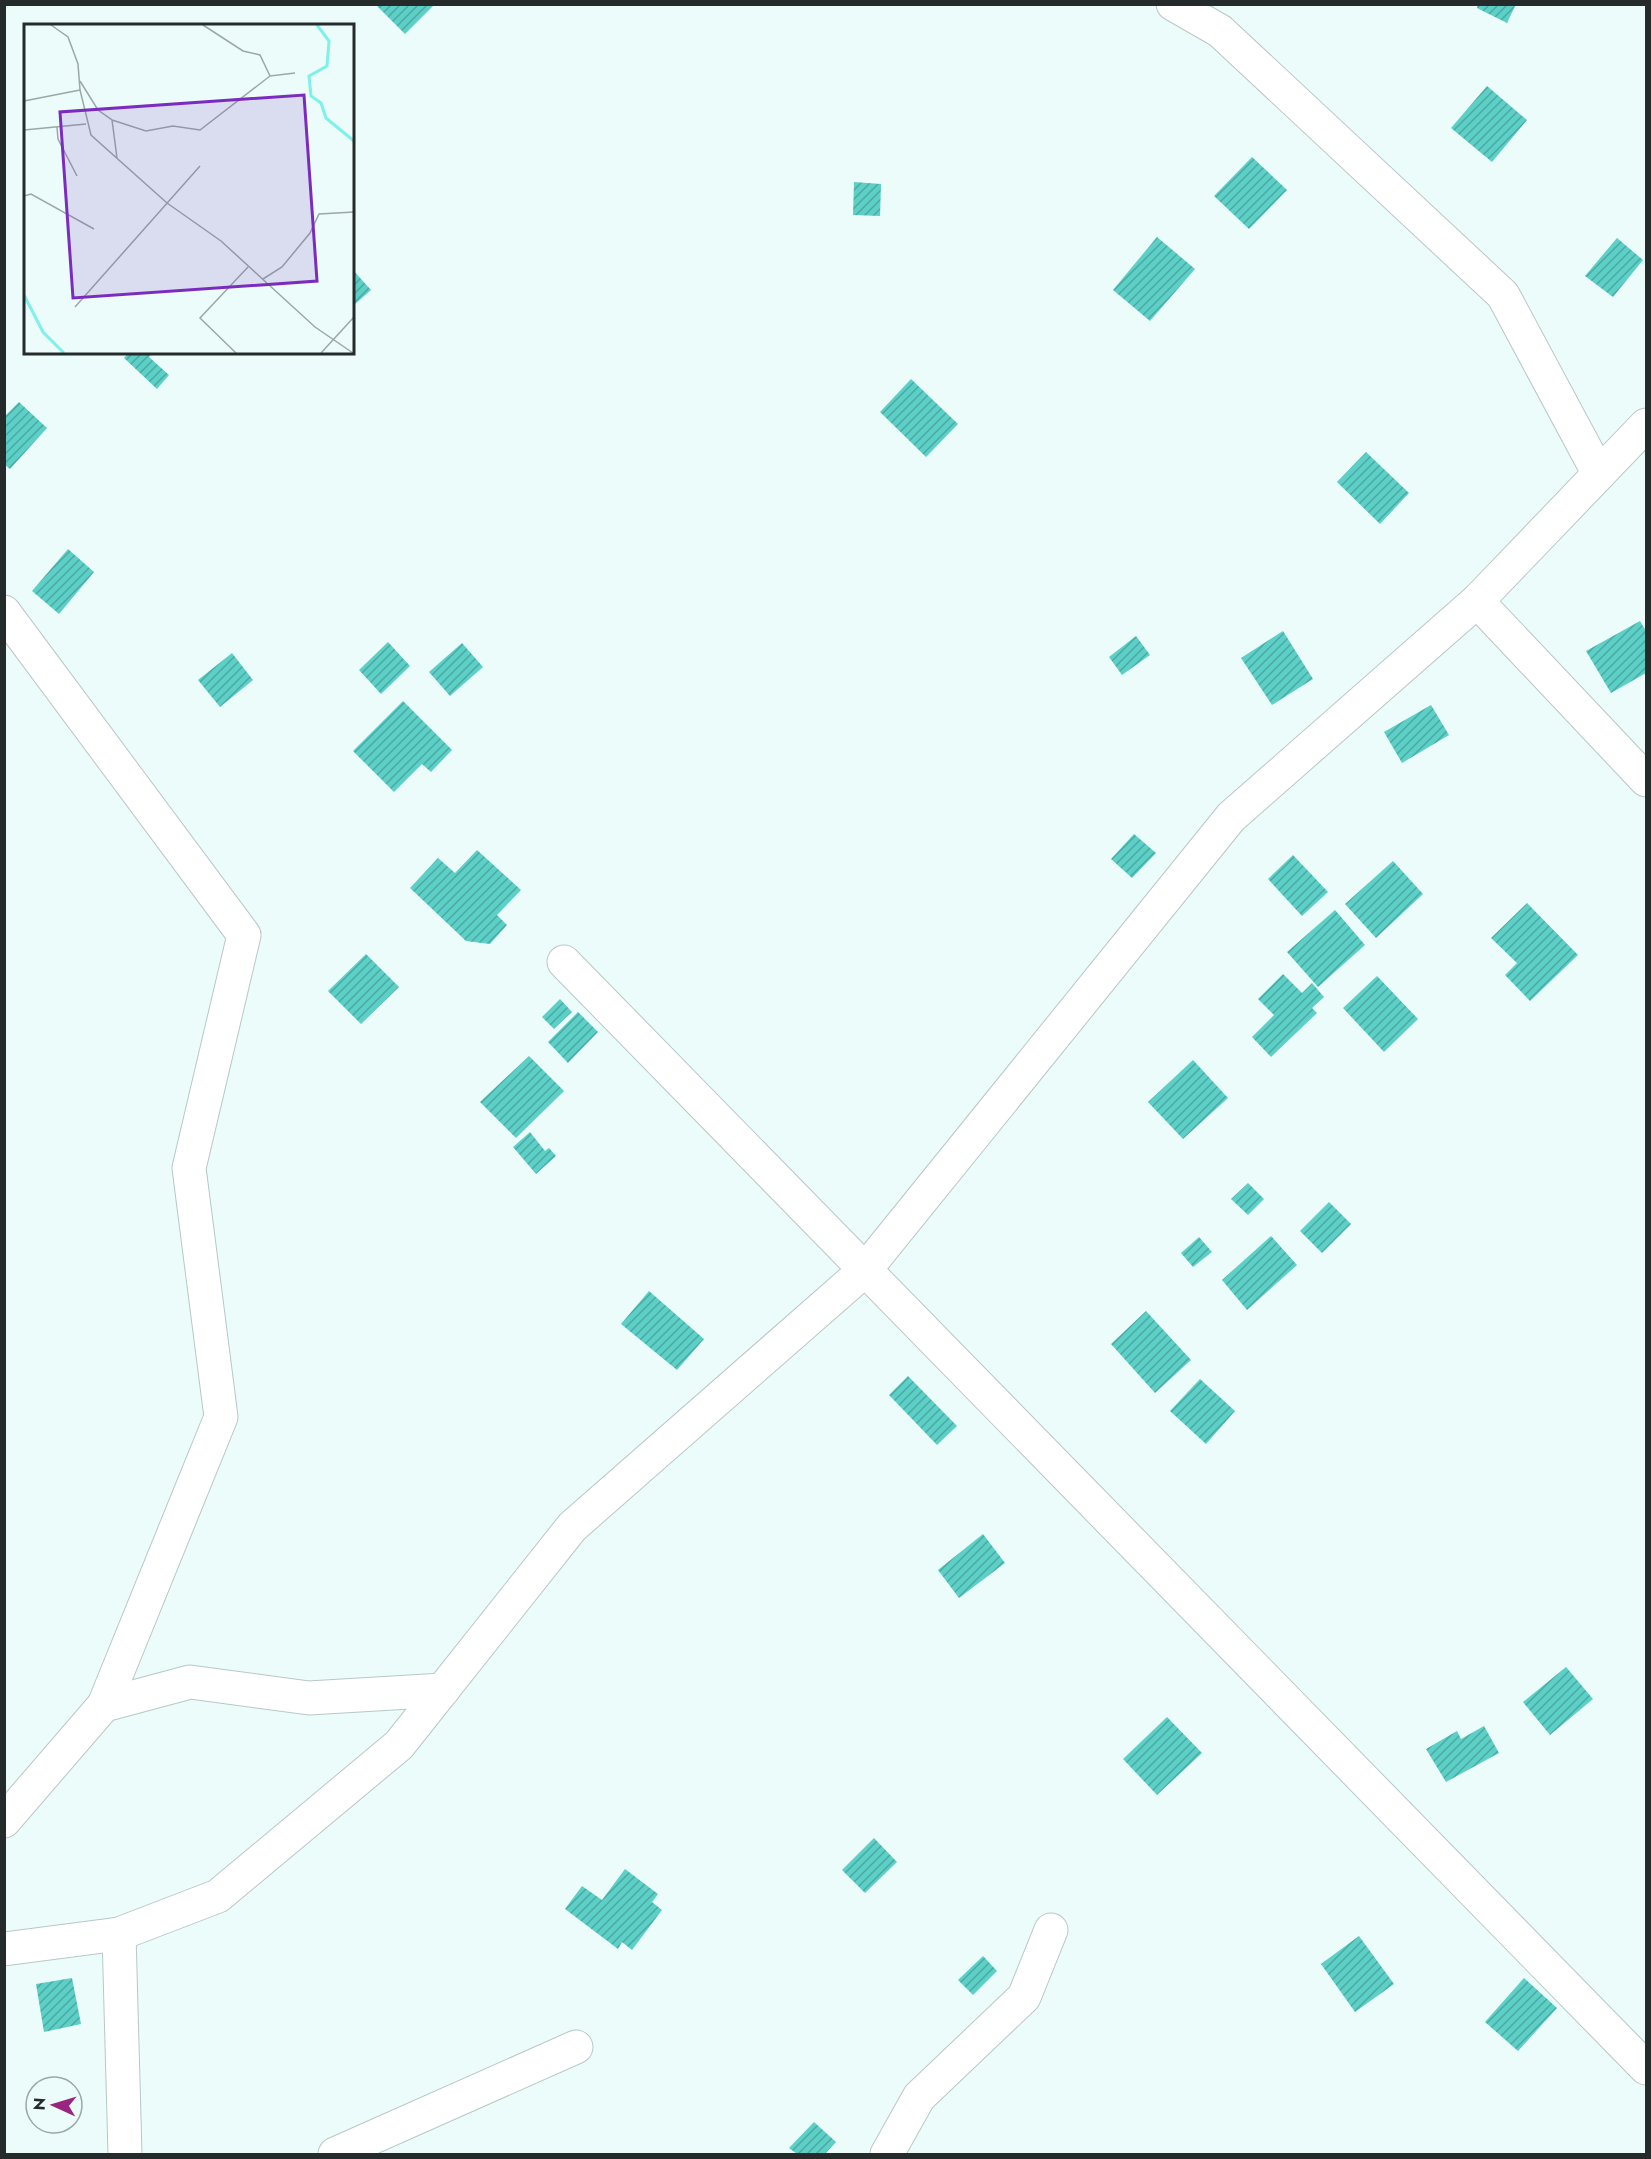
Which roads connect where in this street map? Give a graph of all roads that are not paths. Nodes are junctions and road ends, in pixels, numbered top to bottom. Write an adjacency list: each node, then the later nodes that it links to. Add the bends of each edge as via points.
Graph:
1 (1173, 4): 3 (street, via 1220,31 1503,295)
2 (1647, 425): 3 (street)
3 (1599, 474): 4 (street)
4 (1477, 601): 6 (street); 8 (street, via 1231,817)
5 (4, 612): 10 (street, via 244,935 189,1168 222,1417)
6 (1647, 780)
7 (564, 962): 8 (street)
8 (866, 1270): 9 (street, via 572,1527); 16 (street)
9 (443, 1690): 10 (street, via 309,1698 190,1682); 13 (street, via 399,1745 218,1896)
10 (104, 1705): 11 (street)
11 (4, 1821)
12 (1051, 1930): 19 (street, via 1024,1997 920,2097)
13 (119, 1934): 14 (street); 17 (street)
14 (4, 1949)
15 (576, 2047): 18 (street)
16 (1647, 2068)
17 (125, 2154)
18 (335, 2154)
19 (887, 2154)

